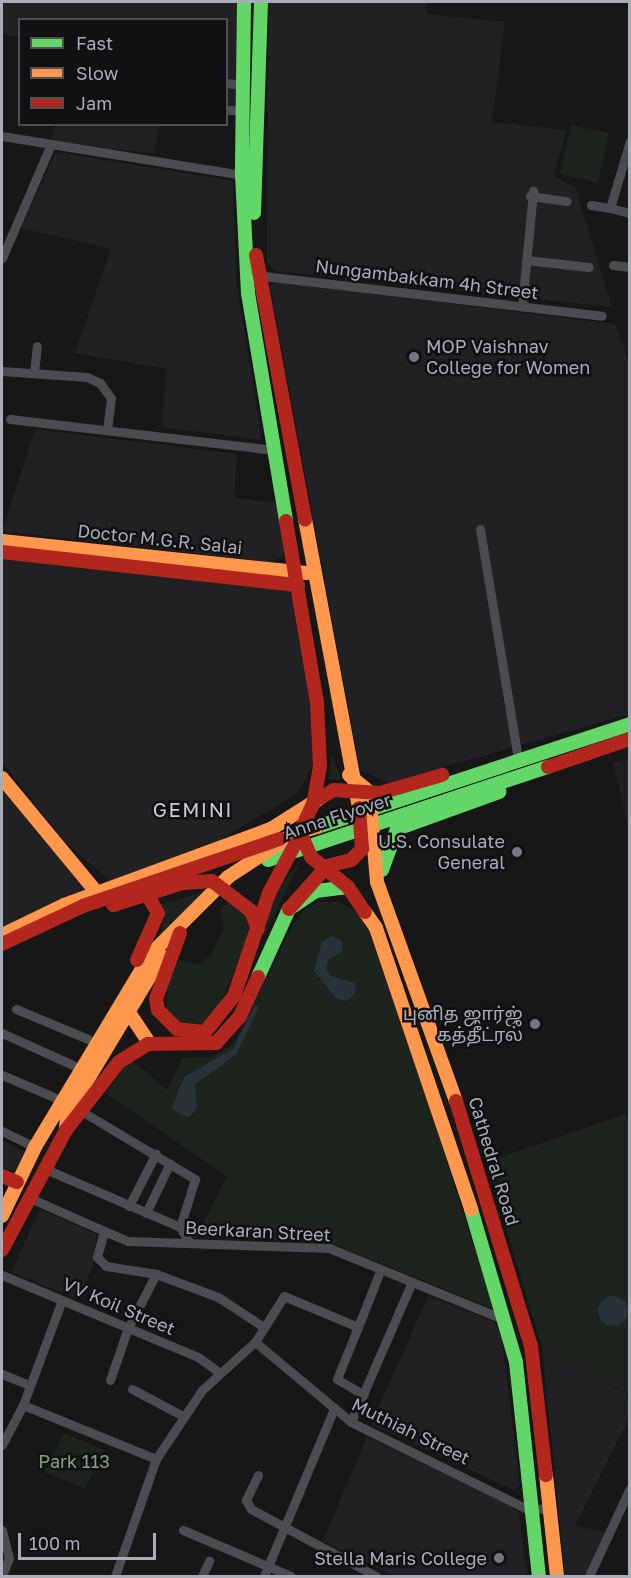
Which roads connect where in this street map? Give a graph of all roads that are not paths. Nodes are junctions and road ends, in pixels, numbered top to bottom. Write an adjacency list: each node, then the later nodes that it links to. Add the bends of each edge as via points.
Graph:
1 (244, 2): 4 (main road)
2 (261, 2): 11 (main road)
3 (228, 83): 4 (street)
4 (243, 85): 6 (main road)
5 (228, 110): 6 (street)
6 (243, 110): 10 (main road)
7 (2, 136): 8 (street)
8 (51, 144): 10 (street); 16 (street)
9 (629, 146): 14 (street)
10 (242, 180): 11 (main road); 21 (main road)
11 (253, 198): 21 (main road)
12 (567, 201): 17 (street, via 532,194)
13 (591, 205): 14 (street)
14 (610, 208): 15 (street)
15 (630, 213)
16 (2, 258)
17 (526, 260): 19 (street); 22 (street)
18 (613, 265): 20 (street)
19 (589, 267)
20 (630, 267)
21 (252, 275): 22 (street, Nungambakkam 4h Street); 25 (main road); 26 (main road)
22 (522, 306): 23 (street, Nungambakkam 4h Street)
23 (602, 316)
24 (36, 346): 28 (street)
25 (271, 350): 26 (main road); 35 (main road)
26 (260, 361): 31 (main road)
27 (2, 371): 28 (street)
28 (34, 373): 30 (street, via 100,383 111,398)
29 (10, 419): 30 (street)
30 (107, 430): 31 (street)
31 (275, 450): 36 (main road)
32 (480, 529): 40 (street)
33 (2, 541): 36 (main road, Doctor M.G.R. Salai)
34 (2, 552): 36 (main road, Doctor M.G.R. Salai)
35 (314, 573): 36 (main road, Doctor M.G.R. Salai); 41 (main road)
36 (297, 579): 45 (main road, via 317,710 320,766)
37 (630, 724): 39 (main road)
38 (630, 739): 39 (main road)
39 (604, 742): 40 (main road, via 590,730); 46 (main road, Anna Flyover, via 592,736); 47 (main road, via 602,757); 55 (main road, Anna Flyover, via 298,845 234,881)
40 (518, 753): 44 (main road)
41 (349, 775): 43 (main road); 44 (main road)
42 (2, 778): 50 (main road)
43 (353, 791): 44 (main road); 45 (main road, via 334,790); 48 (main road, via 362,849 351,860)
44 (375, 793): 47 (main road); 53 (main road, Cathedral Road, via 377,882)
45 (313, 804): 46 (main road); 50 (main road, via 217,852)
46 (296, 833): 48 (main road, Cathedral Road, via 311,857); 54 (main road, via 269,893); 57 (main road, Anna Flyover, via 83,906); 66 (main road, Anna Flyover, via 228,877 151,954)
47 (392, 833): 53 (main road, via 382,871)
48 (327, 866): 49 (main road, Cathedral Road); 52 (main road)
49 (348, 887): 52 (main road, via 316,891); 89 (main road, Cathedral Road, via 376,928)
50 (97, 893): 56 (main road)
51 (147, 895): 54 (main road, via 212,880 251,911); 58 (main road, via 73,920); 59 (main road, via 158,913 156,923)
52 (289, 909): 63 (main road, via 229,1032 216,1043 195,1047)
53 (394, 920): 108 (main road, Cathedral Road, via 471,1143 531,1346)
54 (258, 929): 55 (main road, via 234,996 219,1021 205,1032 177,1029 158,1010 156,999)
55 (180, 933): 66 (main road, Anna Flyover)
56 (2, 934)
57 (2, 944)
58 (2, 953)
59 (116, 996): 62 (main road); 63 (main road)
60 (16, 1009): 62 (street)
61 (2, 1033): 64 (street)
62 (88, 1039): 64 (main road)
63 (150, 1044): 67 (main road, via 132,1050)
64 (73, 1065): 66 (main road)
65 (2, 1075): 66 (street)
66 (60, 1106): 68 (main road, Anna Flyover); 70 (main road)
67 (82, 1112): 68 (main road); 71 (street)
68 (66, 1130): 73 (main road)
69 (2, 1131): 70 (street)
70 (35, 1147): 75 (main road)
71 (156, 1153): 72 (street); 77 (street)
72 (170, 1164): 78 (street); 80 (street, via 195,1179)
73 (43, 1168): 76 (main road); 77 (street)
74 (2, 1176): 75 (main road)
75 (17, 1182): 79 (main road)
76 (30, 1198): 81 (street, Beerkaran Street); 83 (main road)
77 (129, 1206): 78 (street)
78 (146, 1213): 80 (street)
79 (2, 1216)
80 (180, 1227): 82 (street)
81 (104, 1231): 82 (street, Beerkaran Street, via 128,1241); 85 (street, via 98,1257 106,1266)
82 (189, 1242): 84 (street, Beerkaran Street, via 329,1248)
83 (2, 1250)
84 (381, 1269): 87 (street, Beerkaran Street); 91 (street)
85 (156, 1274): 90 (street, via 218,1297); 92 (street)
86 (2, 1275): 88 (street, VV Koil Street)
87 (411, 1282): 89 (street, Beerkaran Street); 99 (street)
88 (62, 1300): 92 (street, VV Koil Street); 97 (street)
89 (507, 1321): 109 (main road, Cathedral Road)
90 (262, 1326): 91 (street, via 284,1296); 93 (street)
91 (358, 1327): 99 (street, via 337,1379)
92 (128, 1328): 94 (street, VV Koil Street, via 198,1357); 96 (street)
93 (255, 1342): 94 (street); 101 (street, Muthiah Street)
94 (219, 1373): 102 (street)
95 (2, 1374): 97 (street)
96 (110, 1380)
97 (29, 1384): 100 (street)
98 (132, 1389): 102 (street)
99 (364, 1395): 103 (street)
100 (23, 1405): 104 (street); 105 (street)
101 (333, 1411): 103 (street, Muthiah Street); 110 (street)
102 (183, 1416): 105 (street)
103 (351, 1422): 109 (street, Muthiah Street)
104 (2, 1445)
105 (156, 1459): 116 (street)
106 (258, 1474): 110 (street, via 247,1506)
107 (630, 1488): 123 (street)
108 (546, 1508): 109 (street); 122 (main road, Cathedral Road)
109 (529, 1510): 121 (main road, Cathedral Road)
110 (286, 1524): 114 (street); 120 (street)
111 (2, 1530): 115 (street, via 9,1558)
112 (183, 1530): 114 (street)
113 (208, 1561): 117 (street)
114 (270, 1565): 118 (street); 119 (street)
115 (2, 1575)
116 (115, 1576)
117 (202, 1576)
118 (264, 1576)
119 (291, 1576)
120 (376, 1576)
121 (539, 1576)
122 (557, 1576)
123 (589, 1576)

